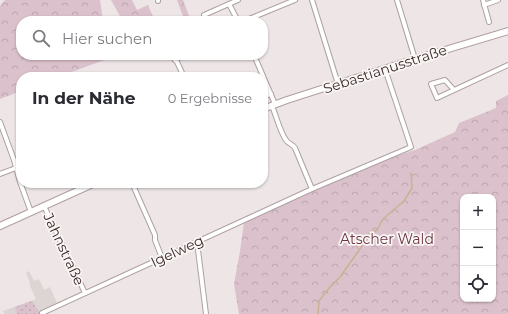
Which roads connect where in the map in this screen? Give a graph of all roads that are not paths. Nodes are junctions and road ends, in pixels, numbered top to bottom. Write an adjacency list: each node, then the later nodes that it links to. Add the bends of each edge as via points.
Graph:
1 (238, 0): 7 (street)
2 (295, 0): 10 (street)
3 (312, 0): 20 (street)
4 (397, 0): 13 (street)
5 (498, 0): 6 (street)
6 (483, 2): 11 (street)
7 (229, 4): 8 (street); 9 (street)
8 (204, 15)
9 (235, 16)
10 (256, 16)
11 (489, 22)
12 (508, 31): 13 (main road, Sebastianusstraße)
13 (415, 59): 17 (main road, Sebastianusstraße)
14 (174, 60): 18 (street)
15 (256, 60): 19 (street)
16 (508, 65): 22 (street)
17 (386, 69): 20 (main road, Sebastianusstraße); 33 (street, Igelweg, via 411,147)
18 (182, 72)
19 (261, 72)
20 (338, 84): 25 (main road, Sebastianusstraße)
21 (268, 87): 23 (street)
22 (454, 90): 22 (street, via 437,98 431,84 445,80)
23 (271, 94): 24 (street); 25 (street)
24 (268, 95)
25 (273, 105): 26 (main road, Sebastianusstraße); 33 (street, via 285,139 294,146)
26 (268, 107)
27 (0, 122): 28 (street)
28 (16, 168): 29 (street)
29 (0, 174)
30 (22, 188): 35 (street)
31 (84, 188): 34 (main road)
32 (134, 188): 38 (street, via 154,231)
33 (312, 189): 37 (street, Igelweg)
34 (44, 206): 35 (main road); 39 (street, Jahnstraße)
35 (31, 212): 36 (main road)
36 (0, 226)
37 (197, 242): 38 (street, Igelweg); 41 (street)
38 (162, 258): 39 (street, Igelweg)
39 (85, 293): 40 (street, Igelweg)
40 (42, 313)
41 (206, 314)

